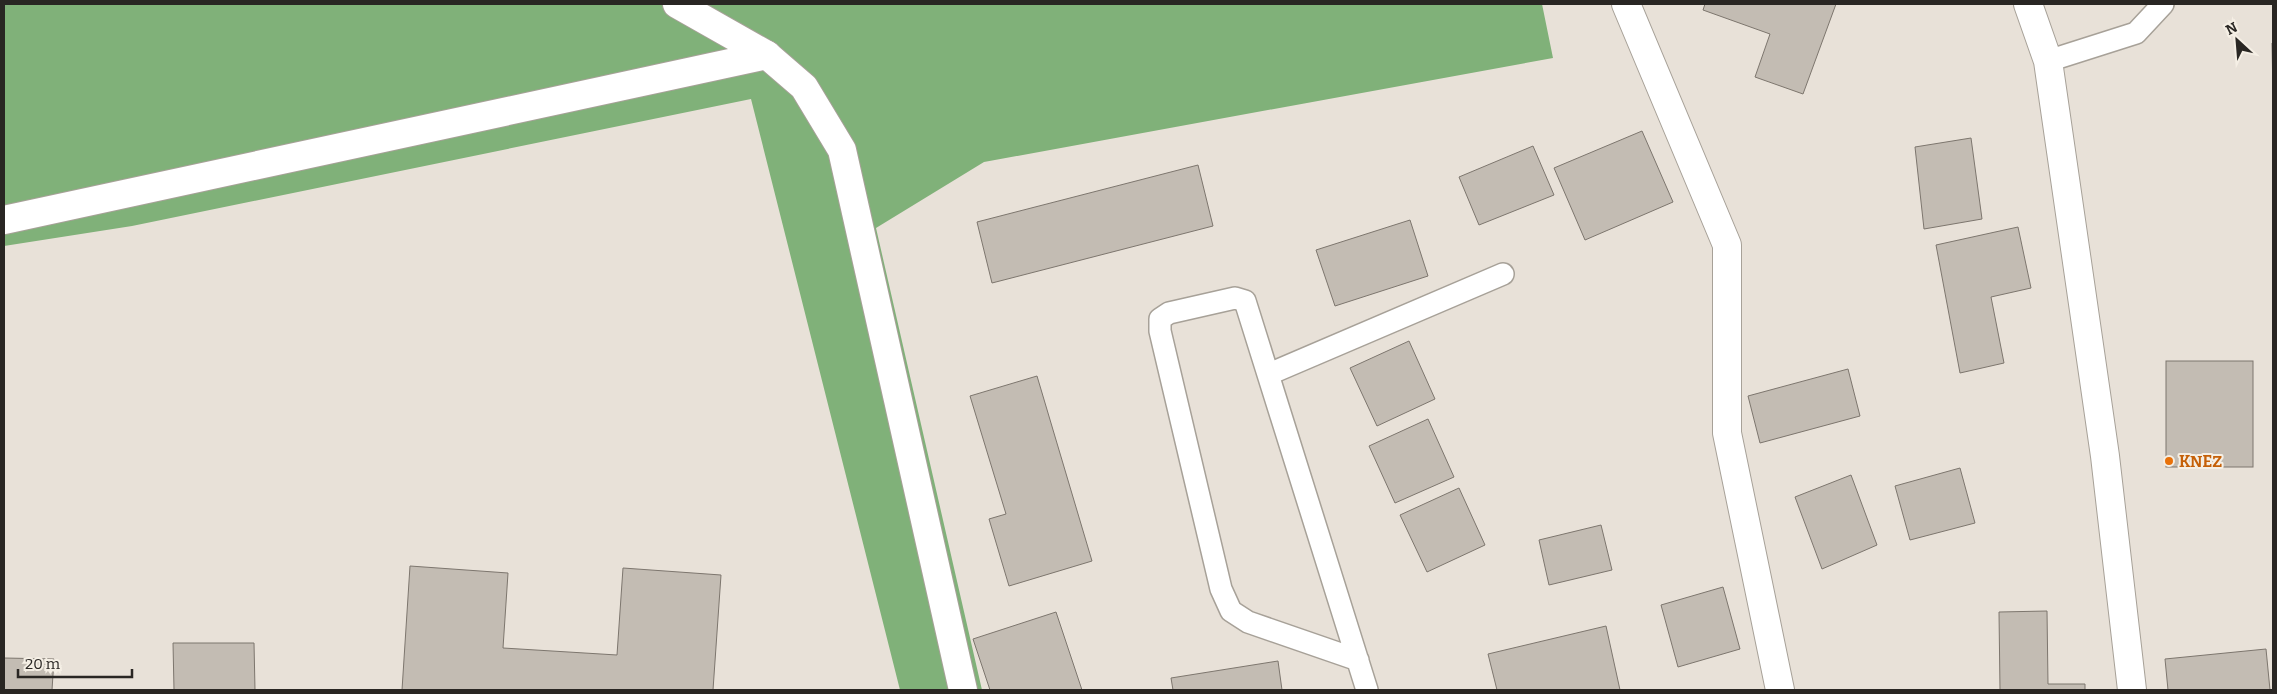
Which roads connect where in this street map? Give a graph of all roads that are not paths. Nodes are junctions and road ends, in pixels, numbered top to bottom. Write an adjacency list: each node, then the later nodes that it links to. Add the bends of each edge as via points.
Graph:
1 (677, 4): 5 (street)
2 (1626, 4): 13 (street, via 1727,245 1727,433)
3 (2028, 4): 6 (street)
4 (2162, 4): 6 (lane, via 2136,32)
5 (767, 55): 7 (street); 11 (street, via 804,87 842,150)
6 (2048, 61): 14 (street, via 2105,456)
7 (4, 220)
8 (1503, 274): 9 (lane)
9 (1269, 374): 10 (lane); 10 (lane, via 1245,301 1235,298 1169,313 1160,319 1160,331 1221,588 1232,611 1248,622)
10 (1358, 660): 12 (lane)
11 (963, 690)
12 (1367, 690)
13 (1780, 690)
14 (2132, 690)

